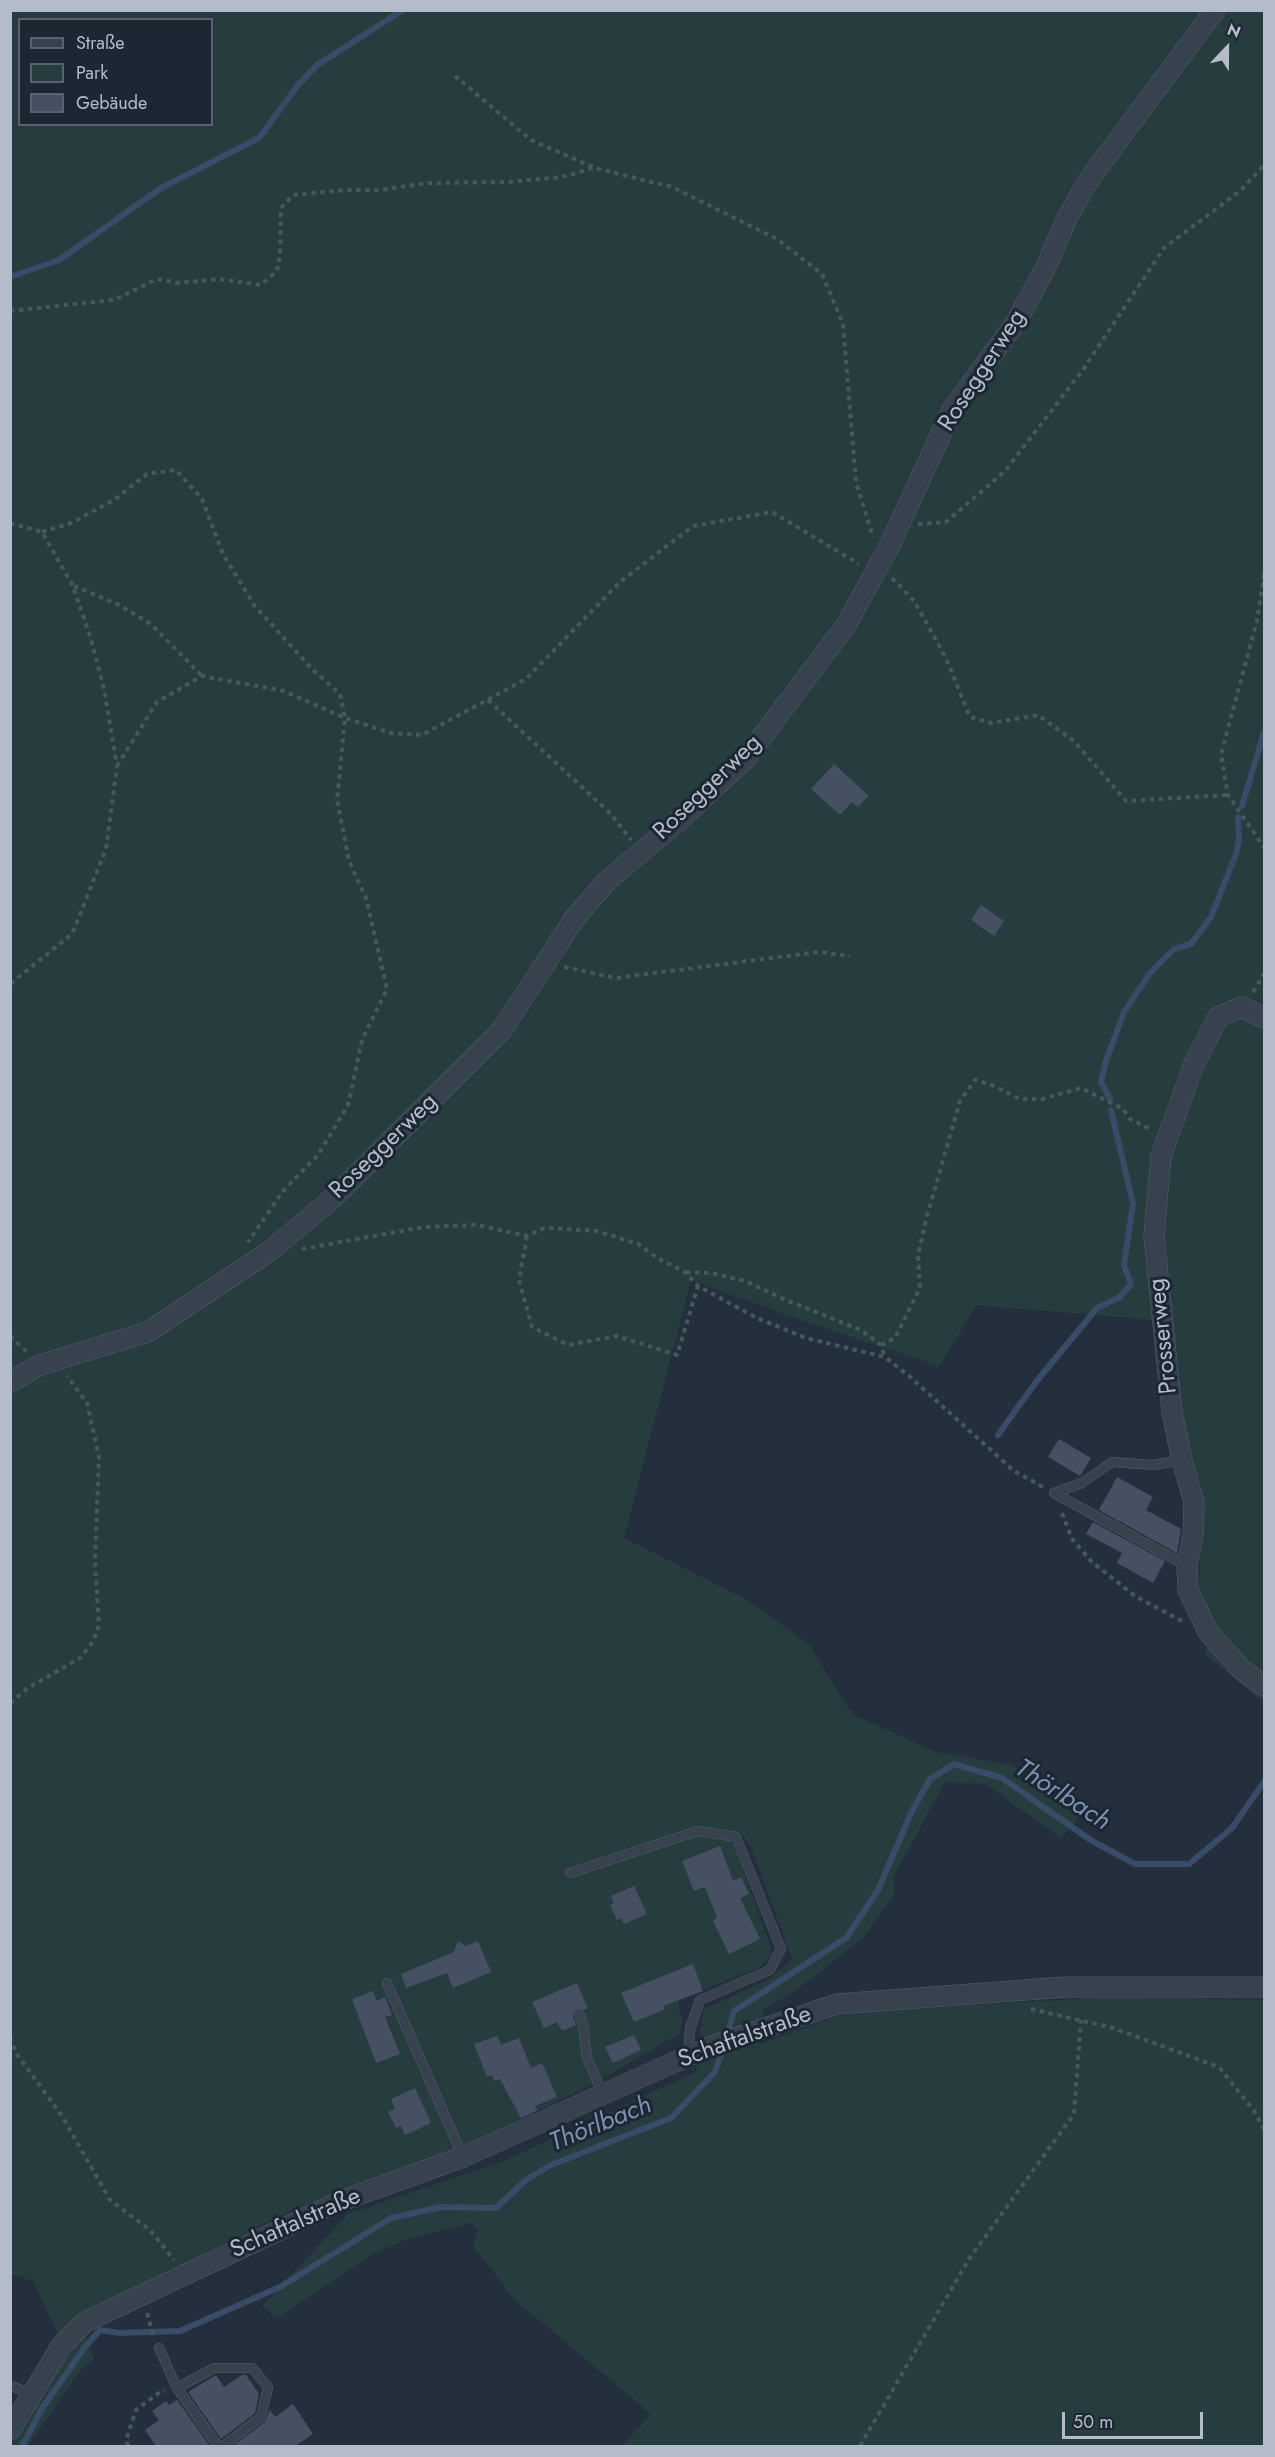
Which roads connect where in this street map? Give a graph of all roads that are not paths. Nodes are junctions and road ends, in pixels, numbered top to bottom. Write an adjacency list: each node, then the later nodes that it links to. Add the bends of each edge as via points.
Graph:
1 (1215, 10): 3 (street, Roseggerweg, via 1088,181 1016,322 952,410 878,569 846,625 746,758 607,881 574,919 502,1030 333,1198 270,1251 148,1332 40,1365)
2 (1264, 1018): 4 (street, Prosserweg, via 1242,1007 1218,1017 1194,1064 1161,1156 1154,1236 1172,1412)
3 (10, 1382)
4 (1182, 1460): 5 (street, Prosserweg, via 1194,1503); 5 (lane, via 1153,1465 1112,1462 1082,1483 1054,1492)
5 (1187, 1566): 6 (street, Prosserweg, via 1188,1590 1208,1632 1241,1669)
6 (1264, 1686)
7 (570, 1873): 11 (lane, via 698,1831 736,1837 781,1949 770,1970 700,2000 690,2029)
8 (387, 1983): 13 (lane)
9 (1264, 1987): 11 (street, Schaftalstraße, via 1066,1987 837,2004)
10 (580, 2015): 12 (lane, via 586,2058)
11 (696, 2053): 12 (street, Schaftalstraße)
12 (603, 2094): 13 (street, Schaftalstraße)
13 (463, 2157): 17 (street, Schaftalstraße, via 341,2200 85,2322 62,2345)
14 (159, 2348): 16 (lane)
15 (10, 2385): 17 (lane)
16 (177, 2388): 19 (lane); 20 (lane, via 214,2368 252,2368 267,2386 261,2417)
17 (33, 2396): 18 (street, Schaftalstraße)
18 (10, 2430)
19 (218, 2446)
20 (223, 2446)

